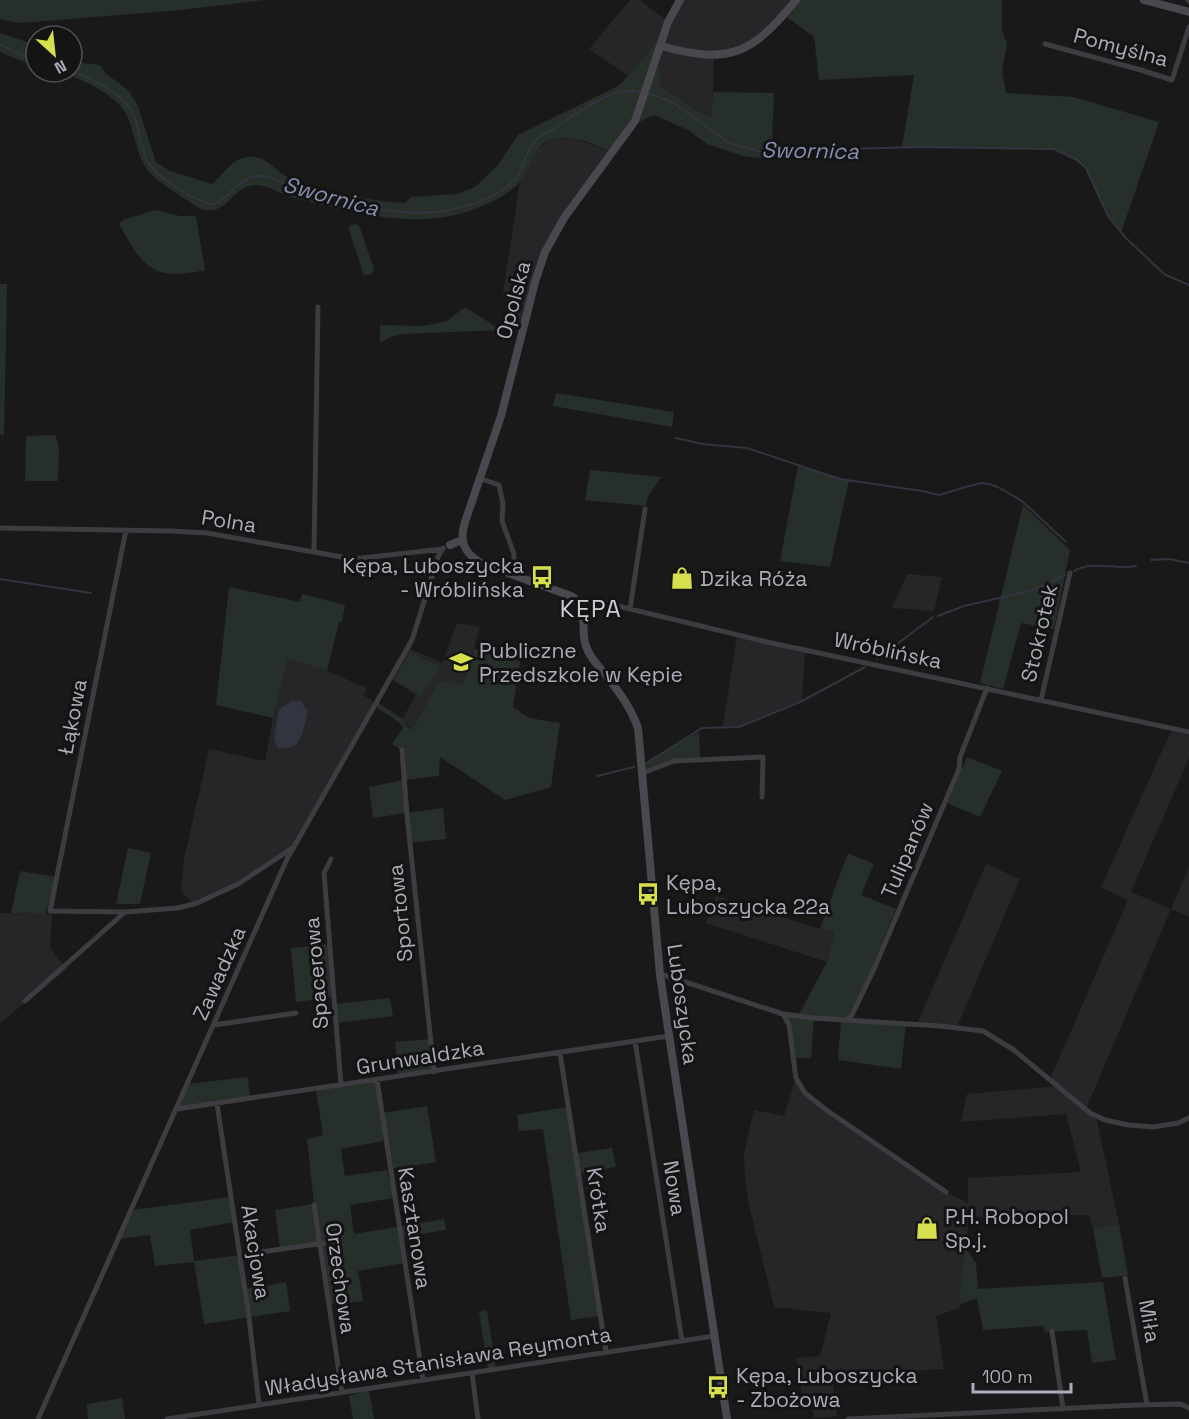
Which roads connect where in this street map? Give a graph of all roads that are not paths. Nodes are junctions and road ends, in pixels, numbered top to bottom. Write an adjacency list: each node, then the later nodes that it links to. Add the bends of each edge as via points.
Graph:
1 (680, 0): 7 (street, Opolska)
2 (796, 0): 7 (street, via 766,35 735,52 694,55)
3 (1144, 0): 4 (street)
4 (1189, 12)
5 (1189, 27): 6 (street, Pomyślna, via 1172,81)
6 (1045, 44)
7 (661, 46): 9 (street, Opolska, via 633,125 564,218 545,252 501,416)
8 (318, 307): 15 (street)
9 (479, 478): 13 (street, Opolska); 17 (street, via 499,485 502,493 502,521 514,554)
10 (645, 509): 19 (street)
11 (0, 528): 12 (street, Polna)
12 (126, 530): 15 (street, Polna, via 207,533); 28 (street, Łąkowa, via 50,911)
13 (462, 540): 14 (street); 17 (street, via 476,560)
14 (447, 547): 15 (street, Polna, via 356,559); 26 (street, Zawadzka, via 438,558 412,640)
15 (314, 552)
16 (1070, 573): 21 (street, Stokrotek)
17 (513, 575): 18 (street)
18 (580, 603): 19 (street, Wróblińska, via 597,601); 24 (street, Luboszycka, via 588,650 633,715)
19 (630, 609): 20 (street, Wróblińska)
20 (987, 688): 21 (street, Wróblińska); 33 (street, Tulipanów, via 959,769 874,969)
21 (1041, 700): 22 (street, Wróblińska)
22 (1189, 732)
23 (402, 750): 38 (street, Sportowa)
24 (643, 772): 25 (street, via 674,761 763,756); 29 (street, Luboszycka)
25 (762, 797)
26 (293, 848): 28 (street, via 238,884 197,903); 34 (street, Zawadzka)
27 (331, 859): 40 (street, Spacerowa, via 324,873)
28 (125, 912): 30 (street)
29 (660, 975): 32 (street); 35 (street, Luboszycka)
30 (25, 1001)
31 (296, 1013): 34 (street)
32 (783, 1014): 33 (street); 44 (street, via 789,1025 796,1078 806,1093)
33 (847, 1020): 43 (street, via 982,1031 1014,1050 1090,1113 1105,1120 1153,1127)
34 (214, 1024): 42 (street, Zawadzka)
35 (669, 1036): 36 (street, Grunwaldzka); 51 (street, Luboszycka)
36 (635, 1041): 37 (street, Grunwaldzka); 52 (street, Nowa)
37 (560, 1053): 38 (street, Grunwaldzka); 53 (street, Krótka)
38 (434, 1072): 39 (street, Grunwaldzka)
39 (377, 1080): 40 (street, Grunwaldzka); 55 (street, Kasztanowa)
40 (341, 1085): 41 (street, Grunwaldzka)
41 (217, 1104): 42 (street, Grunwaldzka); 48 (street, Akacjowa)
42 (177, 1109): 63 (street, Zawadzka)
43 (1189, 1118)
44 (946, 1192)
45 (314, 1204): 47 (street, Orzechowa)
46 (338, 1241): 47 (street)
47 (319, 1245): 48 (street); 56 (street, Orzechowa)
48 (240, 1255): 57 (street, Akacjowa)
49 (1125, 1278): 58 (street, Miła)
50 (1052, 1331): 59 (street)
51 (714, 1336): 52 (street, Władysława Stanisława Reymonta); 66 (street, Luboszycka)
52 (682, 1341): 53 (street, Władysława Stanisława Reymonta)
53 (606, 1352): 54 (street, Władysława Stanisława Reymonta)
54 (471, 1373): 55 (street, Władysława Stanisława Reymonta); 65 (street)
55 (423, 1380): 56 (street, Władysława Stanisława Reymonta)
56 (342, 1392): 57 (street, Władysława Stanisława Reymonta)
57 (259, 1405): 64 (street, Władysława Stanisława Reymonta)
58 (1147, 1405): 59 (street); 60 (street, via 1180,1404)
59 (1063, 1408): 61 (street)
60 (1189, 1408)
61 (1036, 1410): 62 (street); 68 (street)
62 (962, 1416): 67 (street)
63 (38, 1419)
64 (167, 1419)
65 (478, 1419)
66 (727, 1419)
67 (848, 1419)
68 (1037, 1419)

